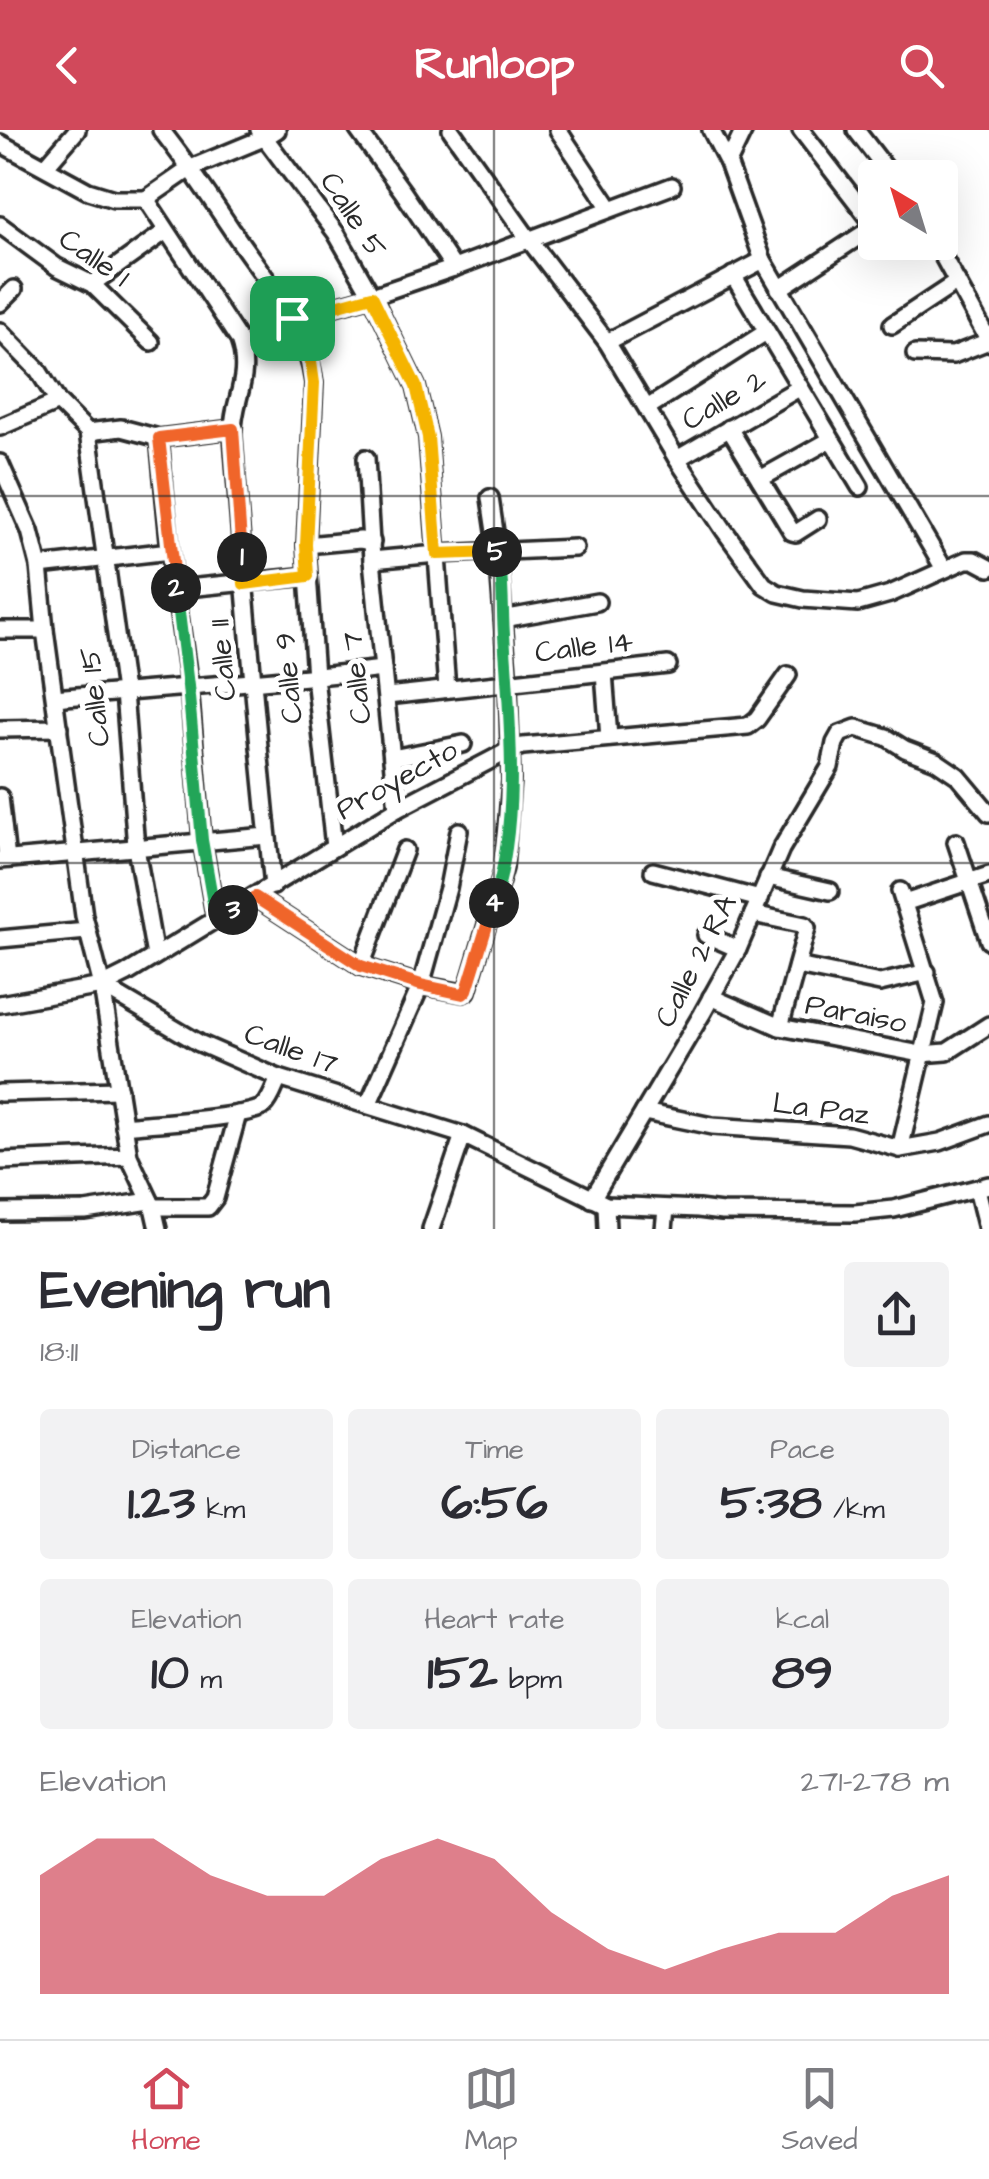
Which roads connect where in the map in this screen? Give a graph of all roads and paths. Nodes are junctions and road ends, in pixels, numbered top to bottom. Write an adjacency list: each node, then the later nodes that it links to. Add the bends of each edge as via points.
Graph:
1 (77, 130): 14 (street)
2 (161, 130): 15 (street, Calle 9)
3 (358, 130): 26 (street)
4 (451, 130): 23 (street)
5 (558, 130): 19 (street)
6 (711, 130): 13 (street)
7 (744, 130): 13 (street)
8 (801, 130): 18 (street)
9 (856, 130): 12 (street)
10 (268, 132): 15 (street); 32 (street, Calle 5)
11 (0, 143): 14 (street)
12 (879, 160)
13 (728, 163): 24 (street)
14 (45, 167): 17 (street, via 114,199)
15 (191, 168): 17 (street); 34 (street, Calle 9)
16 (672, 186): 19 (street)
17 (146, 199): 21 (street, Calle 11)
18 (858, 204)
19 (610, 208): 23 (street)
20 (0, 226): 29 (street, Calle 1)
21 (166, 231): 29 (street); 47 (street, Calle 11, via 246,358)
22 (858, 237): 31 (street)
23 (530, 240): 26 (street); 40 (street)
24 (763, 260): 27 (street); 31 (street)
25 (945, 260): 28 (street)
26 (454, 268): 32 (street)
27 (733, 275): 37 (street); 40 (street)
28 (957, 282): 35 (street); 38 (street)
29 (92, 284): 39 (street, Calle 1)
30 (14, 289): 33 (street)
31 (779, 289): 67 (street)
32 (372, 296): 34 (street); 63 (street, Calle 5, via 416,386 428,437)
33 (0, 303)
34 (292, 318): 59 (street, Calle 9, via 314,383)
35 (892, 325)
36 (0, 331): 43 (street)
37 (766, 332): 42 (street); 44 (street)
38 (989, 341): 41 (street, via 953,355)
39 (151, 342)
40 (607, 342): 44 (street)
41 (915, 354)
42 (799, 388): 46 (street, Calle 2); 50 (street)
43 (58, 402): 45 (street); 48 (street)
44 (647, 408): 52 (street)
45 (0, 428)
46 (729, 428): 52 (street, Calle 2); 54 (street)
47 (233, 429): 49 (street); 70 (street, Calle 11)
48 (88, 432): 49 (street, via 121,428); 64 (street, Calle 15)
49 (159, 438): 61 (street)
50 (830, 440): 54 (street); 55 (street)
51 (366, 458): 58 (street, Calle 7)
52 (677, 459): 67 (street, via 764,585 778,593 858,603)
53 (0, 462): 66 (street)
54 (760, 479): 57 (street, via 794,533)
55 (860, 488)
56 (490, 498): 62 (street)
57 (818, 519)
58 (372, 542): 59 (street); 65 (street, Calle 7)
59 (306, 545): 69 (street, Calle 9)
60 (575, 548): 62 (street)
61 (170, 551): 64 (street); 71 (street)
62 (498, 552): 63 (street); 73 (street)
63 (437, 554): 65 (street); 84 (street, Calle 5)
64 (106, 558): 66 (street); 85 (street, Calle 15)
65 (372, 560): 77 (street, Calle 7)
66 (39, 566): 75 (street)
67 (944, 568): 68 (street, via 966,560)
68 (989, 568)
69 (308, 576): 70 (street); 80 (street, Calle 9)
70 (244, 584): 71 (street); 81 (street, Calle 11)
71 (176, 589): 83 (street)
72 (597, 602): 73 (street)
73 (503, 619): 82 (street)
74 (0, 630): 75 (street)
75 (45, 630): 87 (street)
76 (668, 664): 78 (street, Calle 14)
77 (383, 669): 80 (street); 86 (street, Calle 7)
78 (604, 673): 82 (street, Calle 14); 90 (street)
79 (788, 675): 90 (street, Proyecto, via 748,726)
80 (316, 677): 81 (street); 101 (street, Calle 9)
81 (253, 684): 83 (street); 98 (street, Calle 11)
82 (508, 684): 84 (street, Calle 14); 92 (street)
83 (188, 686): 85 (street); 99 (street)
84 (447, 689): 86 (street, Calle 14)
85 (124, 692): 87 (street); 102 (street, Calle 15)
86 (387, 696): 93 (street, Calle 7)
87 (55, 698): 88 (street)
88 (59, 728): 89 (street); 104 (street)
89 (0, 729)
90 (609, 738): 92 (street, Proyecto)
91 (464, 744): 93 (street)
92 (510, 750): 95 (street, Proyecto); 124 (street, via 504,868 467,990)
93 (392, 758): 95 (street, Calle 7)
94 (0, 797): 105 (street)
95 (397, 809): 101 (street, Proyecto)
96 (989, 813): 108 (street, Calle 2 RA, via 936,761 856,728 840,734 830,767)
97 (459, 831): 124 (street)
98 (267, 836): 99 (street); 110 (street, Calle 11)
99 (202, 840): 102 (street); 114 (street)
100 (956, 842): 109 (street)
101 (334, 846): 110 (street, Proyecto)
102 (136, 848): 104 (street); 120 (street, Calle 15)
103 (406, 850): 121 (street)
104 (74, 854): 105 (street); 115 (street)
105 (4, 860)
106 (653, 871): 113 (street)
107 (989, 875): 109 (street)
108 (768, 877): 111 (street); 113 (street, Calle 2 RA)
109 (969, 881): 116 (street); 123 (street, via 902,897)
110 (272, 886): 112 (street, Proyecto)
111 (830, 891)
112 (255, 897): 114 (street, Proyecto); 121 (street)
113 (756, 906): 119 (street, Calle 2 RA); 122 (street, via 807,926)
114 (216, 920): 120 (street, Proyecto)
115 (87, 931): 118 (street); 125 (street)
116 (988, 934)
117 (706, 935): 119 (street)
118 (0, 939)
119 (738, 949): 126 (street, Calle 2 RA)
120 (156, 956): 125 (street, Proyecto)
121 (361, 966): 124 (street)
122 (797, 966): 123 (street, via 880,983); 129 (street)
123 (927, 972): 130 (street, via 935,1002)
124 (421, 985): 134 (street)
125 (102, 986): 127 (street, Proyecto); 131 (street, Calle 17, via 199,1043); 132 (street)
126 (712, 997): 129 (street, Paraiso); 135 (street, Calle 2 RA)
127 (0, 1004)
128 (989, 1024): 130 (street, Paraiso, via 947,1052)
129 (780, 1027): 130 (street, Paraiso)
130 (922, 1054): 140 (street)
131 (279, 1078): 134 (street, Calle 17); 136 (street, via 265,1106)
132 (119, 1090): 133 (street); 138 (street)
133 (0, 1093)
134 (368, 1105): 139 (street, Calle 17)
135 (644, 1112): 140 (street, La Paz, via 712,1126 849,1135); 144 (street, Calle 2 RA)
136 (238, 1114): 138 (street); 145 (street, via 208,1207)
137 (989, 1124): 140 (street, La Paz)
138 (124, 1126): 141 (street)
139 (463, 1135): 144 (street, Calle 17); 152 (street)
140 (900, 1149)
141 (129, 1156): 142 (street); 145 (street)
142 (0, 1160)
143 (983, 1187): 149 (street, Calle 17); 157 (street)
144 (599, 1202): 146 (street, Calle 17); 153 (street)
145 (151, 1204): 147 (street); 151 (street)
146 (666, 1209): 148 (street, Calle 17); 154 (street)
147 (0, 1212)
148 (722, 1212): 150 (street, Calle 17); 155 (street)
149 (869, 1212): 150 (street, Calle 17); 156 (street)
150 (809, 1221)
151 (158, 1229)
152 (432, 1229)
153 (607, 1229)
154 (664, 1229)
155 (730, 1229)
156 (874, 1229)
157 (987, 1229)

